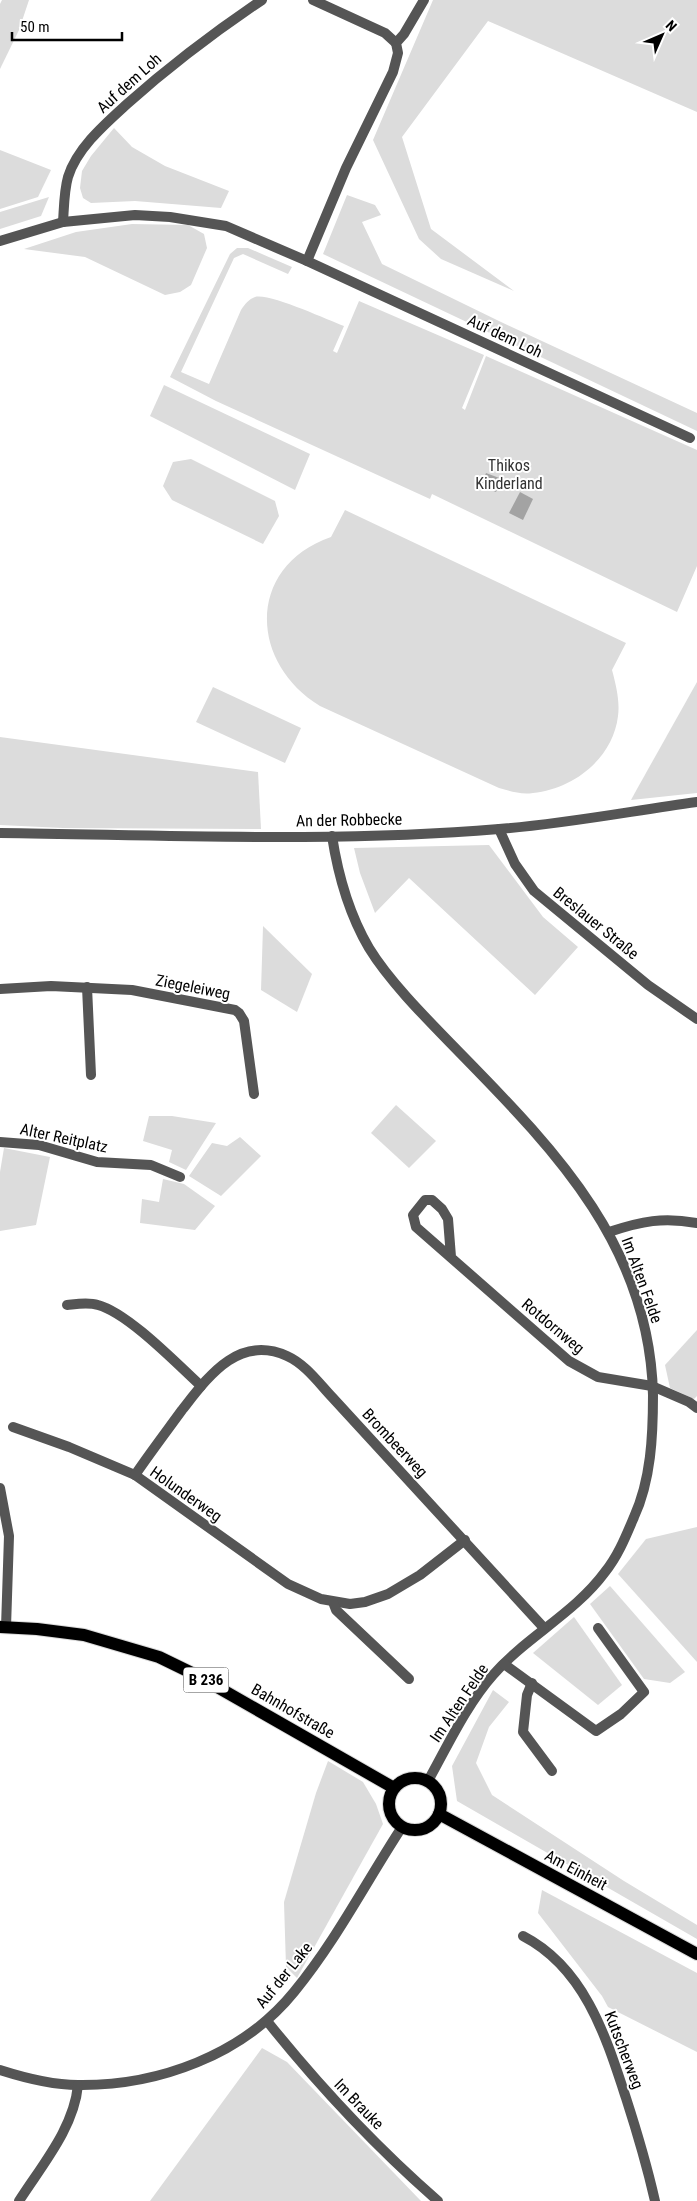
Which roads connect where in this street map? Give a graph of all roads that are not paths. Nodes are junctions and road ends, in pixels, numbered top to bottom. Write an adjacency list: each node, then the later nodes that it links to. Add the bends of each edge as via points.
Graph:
1 (262, 0): 5 (street, Auf dem Loh, via 202,41 103,126 78,157 68,177)
2 (313, 0): 4 (street, via 385,33)
3 (424, 0): 4 (street)
4 (396, 43): 7 (street, via 398,53 393,72 346,168)
5 (63, 222): 6 (street, Auf dem Loh); 7 (street, Auf dem Loh, via 135,215 200,220 226,226)
6 (0, 241)
7 (307, 260): 8 (street, Auf dem Loh)
8 (690, 438)
9 (697, 802): 10 (street, An der Robbecke)
10 (499, 829): 12 (street, An der Robbecke); 15 (street, Breslauer Straße, via 515,864 534,891 648,985)
11 (0, 833): 12 (street, An der Robbecke)
12 (332, 836): 21 (street, Im Alten Felde, via 346,896 371,951 432,1024 543,1139)
13 (88, 987): 14 (street, Ziegeleiweg); 16 (street); 17 (street, Ziegeleiweg, via 132,990 239,1013 244,1021)
14 (0, 989)
15 (697, 1019)
16 (91, 1075)
17 (254, 1094)
18 (0, 1142): 19 (street, Alter Reitplatz, via 39,1145 97,1162 151,1165)
19 (180, 1177)
20 (697, 1223): 21 (street, via 676,1219 654,1220)
21 (609, 1232): 25 (street, Im Alten Felde, via 634,1290 645,1332)
22 (451, 1257): 22 (street, Rotdornweg, via 414,1223 413,1215 428,1199 446,1214); 25 (street, Rotdornweg, via 568,1361 598,1377)
23 (67, 1305): 24 (street, via 98,1305 112,1311 131,1323)
24 (201, 1386): 28 (street, Brombeerweg); 30 (street, Brombeerweg, via 225,1362 252,1350 275,1352 295,1360)
25 (652, 1386): 26 (street, Rotdornweg); 33 (street, Im Alten Felde, via 647,1479 635,1516 605,1573 583,1597)
26 (697, 1408)
27 (13, 1427): 28 (street, Holunderweg)
28 (135, 1475): 31 (street, Holunderweg, via 288,1584)
29 (0, 1488): 32 (street, via 9,1536)
30 (465, 1540): 31 (street, Holunderweg, via 388,1594 350,1604); 33 (street, Brombeerweg)
31 (333, 1602): 36 (street, via 336,1610)
32 (3, 1627): 40 (main road, Bahnhofstraße / B 236, via 84,1635 159,1657)
33 (544, 1628): 35 (street, Im Alten Felde)
34 (598, 1628): 37 (street, via 644,1692 622,1714 596,1731)
35 (504, 1664): 37 (street); 39 (street, Im Alten Felde, via 492,1675 462,1719)
36 (409, 1679)
37 (532, 1684): 38 (street, via 527,1695 523,1732)
38 (552, 1771)
39 (428, 1781): 40 (main road, via 406,1779); 41 (main road, via 441,1799)
40 (394, 1788): 42 (main road, via 388,1805 390,1814)
41 (439, 1814): 42 (main road, via 434,1822 419,1830); 44 (main road, Am Einheit)
42 (402, 1827): 45 (street, Auf der Lake, via 309,1972)
43 (523, 1936): 50 (street, Kutscherweg, via 542,1946 562,1965 580,1987 598,2020 648,2168)
44 (697, 1954)
45 (267, 2021): 47 (street, Auf der Lake, via 230,2046 169,2073 138,2080); 49 (street, Im Brauke, via 316,2081 389,2157)
46 (0, 2070): 47 (street, Auf der Lake, via 46,2082)
47 (78, 2085): 48 (street, via 76,2103 58,2142)
48 (19, 2201)
49 (438, 2201)
50 (655, 2201)

